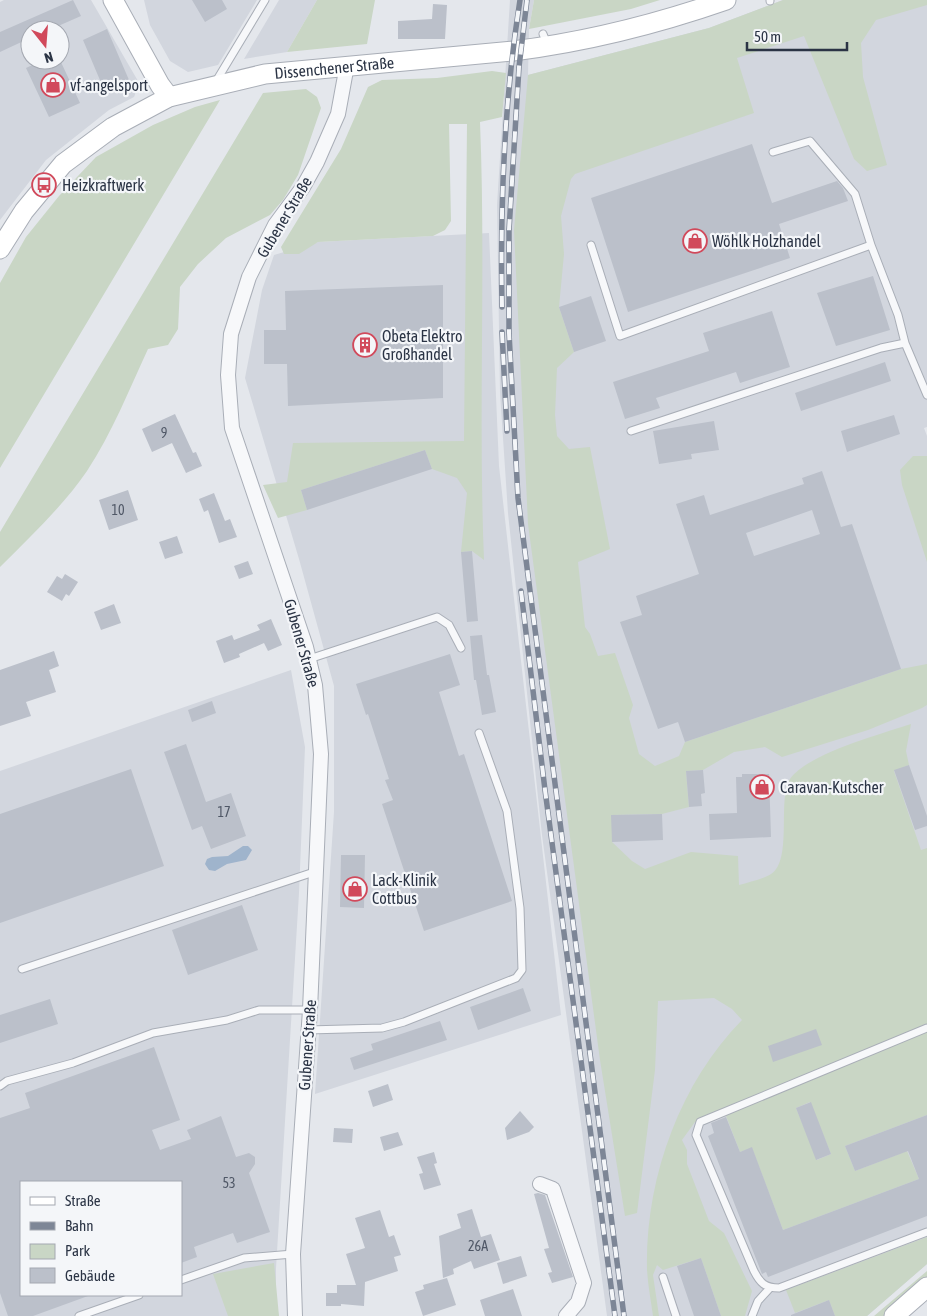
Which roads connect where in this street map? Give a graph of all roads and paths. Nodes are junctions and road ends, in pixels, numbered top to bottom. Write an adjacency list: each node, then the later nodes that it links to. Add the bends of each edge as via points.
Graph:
1 (113, 0): 7 (main road)
2 (265, 0): 6 (lane)
3 (726, 0): 4 (main road, Dissenchener Straße)
4 (694, 5): 5 (main road, Dissenchener Straße, via 612,33 545,40 513,51)
5 (346, 65): 6 (main road, Dissenchener Straße, via 265,74); 16 (street, Gubener Straße, via 338,114 318,162 304,187 275,225 249,277 231,334 228,402 232,428)
6 (213, 85): 7 (main road, Dissenchener Straße)
7 (169, 97): 11 (main road, Dissenchener Straße, via 112,127 63,164 24,211)
8 (773, 152): 10 (lane, via 810,141 855,194)
9 (591, 245): 10 (lane, via 620,336)
10 (871, 246): 12 (lane, via 898,315)
11 (0, 248)
12 (905, 343): 13 (lane); 14 (lane, via 881,348)
13 (927, 395)
14 (631, 432)
15 (461, 648): 16 (lane, via 449,625 438,617)
16 (309, 658): 18 (street, Gubener Straße, via 316,685 321,754)
17 (480, 733): 22 (lane, via 507,811 520,908 522,970 516,978 404,1022 382,1028)
18 (314, 872): 19 (lane); 20 (street, Gubener Straße)
19 (22, 969)
20 (310, 1010): 22 (street, Gubener Straße); 23 (lane, via 258,1010 227,1020 153,1034)
21 (927, 1028): 30 (lane, via 700,1122 696,1135 754,1271 760,1283)
22 (308, 1030): 26 (street, Gubener Straße)
23 (0, 1086)
24 (540, 1184): 34 (street, via 554,1189 584,1284 578,1302)
25 (927, 1232): 30 (lane, via 779,1288)
26 (293, 1254): 28 (lane, via 244,1258); 33 (street, Gubener Straße)
27 (663, 1277): 35 (lane)
28 (182, 1280)
29 (927, 1287): 37 (main road)
30 (770, 1288): 36 (lane, via 758,1301)
31 (137, 1296): 32 (lane)
32 (78, 1316)
33 (295, 1316)
34 (566, 1316)
35 (676, 1316)
36 (752, 1316)
37 (894, 1316)

